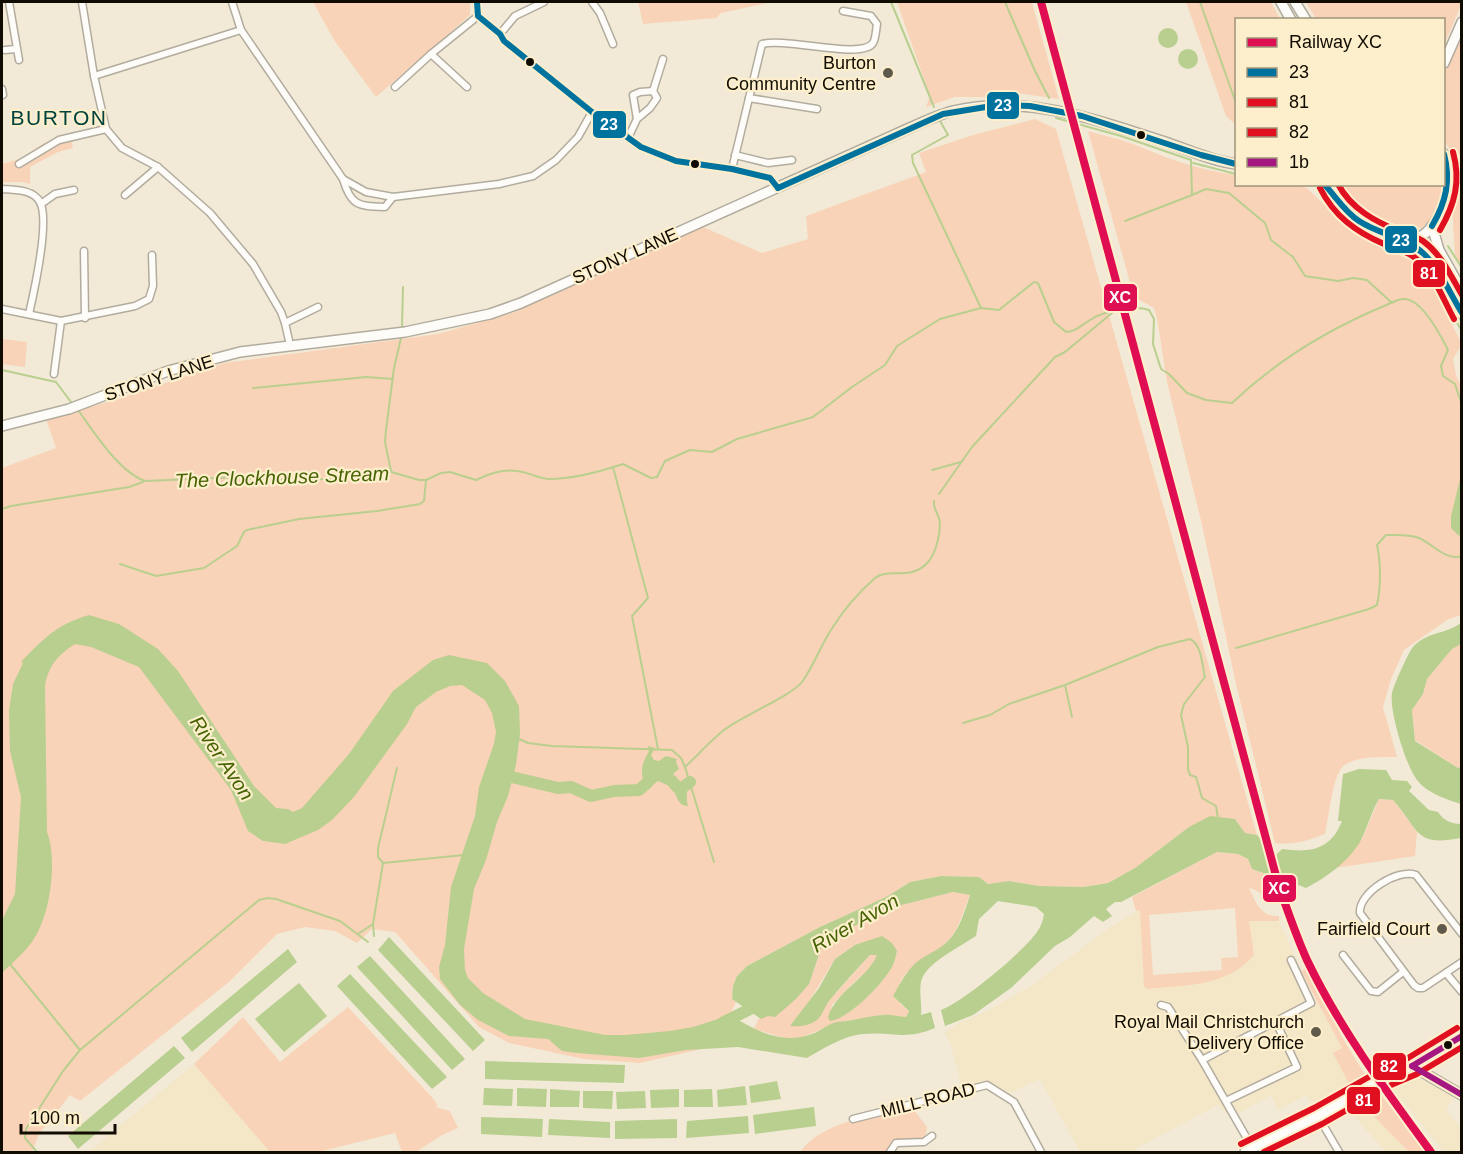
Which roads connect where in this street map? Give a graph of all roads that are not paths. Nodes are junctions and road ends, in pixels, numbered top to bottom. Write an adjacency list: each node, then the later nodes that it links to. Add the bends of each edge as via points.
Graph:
1 (9, 2): 17 (street)
2 (82, 2): 23 (street)
3 (232, 2): 14 (street)
4 (477, 2): 10 (street)
5 (544, 2): 15 (street, via 515,16)
6 (592, 2): 16 (street)
7 (1281, 2): 11 (main road)
8 (1296, 2): 12 (main road)
9 (843, 11): 27 (street, via 871,16 877,24 873,42 865,50 772,41 762,44)
10 (478, 16): 15 (street); 19 (street)
11 (1290, 18)
12 (1305, 18)
13 (1461, 22): 20 (main road)
14 (241, 30): 23 (street); 42 (street)
15 (500, 34): 29 (street)
16 (613, 44)
17 (16, 49): 18 (street); 22 (street)
18 (5, 50)
19 (431, 54): 24 (street); 25 (street)
20 (1445, 58)
21 (663, 59): 26 (street)
22 (19, 60)
23 (94, 75): 31 (street)
24 (395, 87)
25 (467, 87)
26 (653, 91): 30 (street, via 657,98); 30 (street, via 633,95)
27 (749, 98): 28 (street); 33 (street)
28 (817, 110)
29 (592, 112): 32 (street); 48 (street, via 578,137 533,176)
30 (637, 119): 32 (street)
31 (106, 129): 36 (street, via 59,140); 38 (street, via 122,148)
32 (628, 138): 39 (street, via 676,161)
33 (735, 154): 34 (street, via 768,163); 39 (street)
34 (792, 160)
35 (1445, 160): 40 (main road)
36 (20, 164)
37 (1235, 164): 44 (main road, STONY LANE, via 1082,116 1030,106 998,105 943,114)
38 (158, 167): 47 (street); 61 (street, via 210,213 253,264)
39 (732, 169): 44 (street, via 770,178)
40 (1448, 170): 41 (street); 50 (main road, via 1447,193)
41 (1461, 170)
42 (343, 179): 48 (street, via 366,192); 48 (street, via 348,197 361,206 385,207)
43 (1327, 186): 51 (main road, via 1348,213)
44 (778, 188): 62 (main road, STONY LANE, via 490,314 405,332)
45 (2, 189): 49 (street, via 22,190)
46 (74, 190): 49 (street, via 55,194)
47 (125, 195)
48 (393, 196)
49 (41, 204): 57 (street, via 42,246)
50 (1432, 226): 51 (main road, via 1412,240); 54 (main road, via 1439,250)
51 (1393, 239): 58 (main road, via 1417,248 1425,256)
52 (84, 251): 59 (street)
53 (152, 255): 59 (street, via 153,286 149,299)
54 (1461, 291)
55 (318, 307): 61 (street)
56 (2, 309): 57 (street)
57 (29, 314): 60 (street)
58 (1461, 314)
59 (85, 318): 60 (street)
60 (61, 321): 63 (street)
61 (285, 323): 62 (street)
62 (290, 345): 64 (main road, STONY LANE, via 240,352 168,371 69,409)
63 (54, 374)
64 (2, 426)
65 (1461, 934): 69 (street, via 1416,875 1388,879 1362,902 1360,913)
66 (1343, 955): 69 (street, via 1371,992 1378,992)
67 (1291, 960): 73 (street, via 1311,1003)
68 (1461, 962): 70 (street)
69 (1403, 972): 70 (street, via 1418,988)
70 (1446, 973): 71 (street)
71 (1461, 992)
72 (1161, 1005): 75 (street, via 1168,1007)
73 (1276, 1022): 75 (street); 78 (street, via 1297,1067)
74 (1461, 1035): 76 (main road)
75 (1202, 1060): 78 (street)
76 (1412, 1066): 77 (main road); 79 (main road)
77 (1461, 1095)
78 (1226, 1101): 82 (street)
79 (1318, 1116): 82 (main road); 85 (street)
80 (853, 1119): 84 (street, MILL ROAD, via 987,1085 1014,1102)
81 (932, 1136): 83 (street, via 924,1142 896,1143)
82 (1249, 1151)
83 (890, 1152)
84 (1041, 1152)
85 (1339, 1152)

